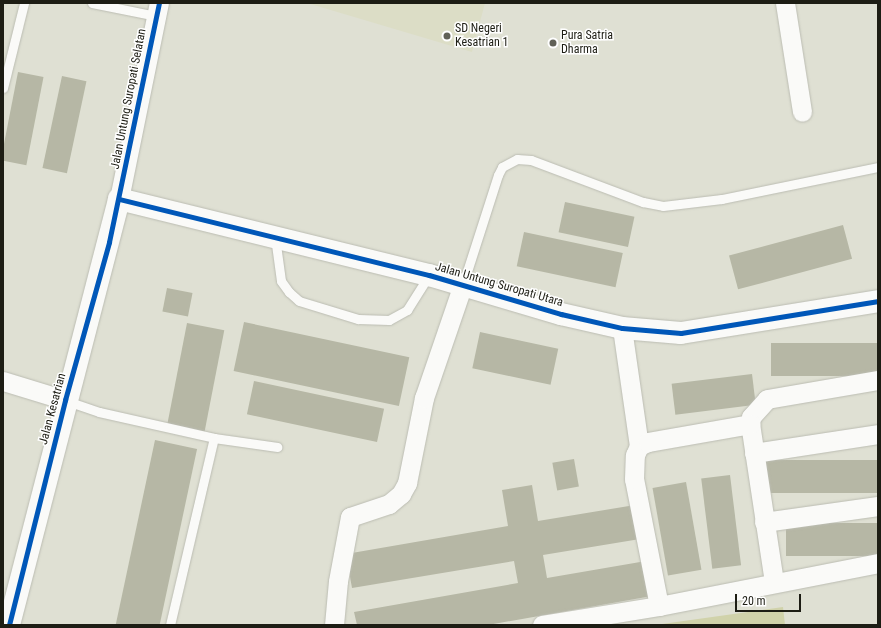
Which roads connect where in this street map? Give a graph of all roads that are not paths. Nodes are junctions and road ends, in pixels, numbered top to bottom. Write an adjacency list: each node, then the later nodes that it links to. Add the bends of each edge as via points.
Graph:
1 (24, 3): 5 (lane)
2 (92, 3): 4 (lane)
3 (785, 3): 6 (street)
4 (157, 10): 8 (street, Jalan Untung Suropati Selatan)
5 (3, 88)
6 (802, 112)
7 (878, 167): 11 (lane, via 722,199 663,206 643,202 531,160 517,159 502,167 498,175)
8 (119, 199): 9 (street, Jalan Untung Suropati Utara); 16 (street, Jalan Kesatrian)
9 (275, 237): 10 (street, Jalan Untung Suropati Utara); 10 (lane, via 281,281 289,292 299,301 358,319 389,320 407,310)
10 (429, 275): 11 (street, Jalan Untung Suropati Utara)
11 (463, 284): 13 (street, Jalan Untung Suropati Utara, via 561,314); 30 (street, via 424,398 407,483 401,494 389,504 350,517 338,581)
12 (878, 301): 13 (street, Jalan Untung Suropati Utara, via 682,332)
13 (622, 328): 20 (street)
14 (878, 380): 17 (street, via 767,399 751,417)
15 (3, 381): 16 (street)
16 (65, 400): 19 (lane, via 99,412); 28 (street, Jalan Kesatrian)
17 (750, 424): 20 (street, via 648,442); 22 (street)
18 (878, 434): 22 (street)
19 (214, 438): 21 (lane); 29 (lane)
20 (639, 446): 27 (street, via 635,454 634,479)
21 (277, 447)
22 (754, 453): 24 (street)
23 (878, 506): 24 (street)
24 (764, 522): 26 (street)
25 (878, 563): 26 (street)
26 (774, 582): 27 (street)
27 (659, 606): 31 (street)
28 (9, 625)
29 (170, 625)
30 (334, 625)
31 (542, 625)

